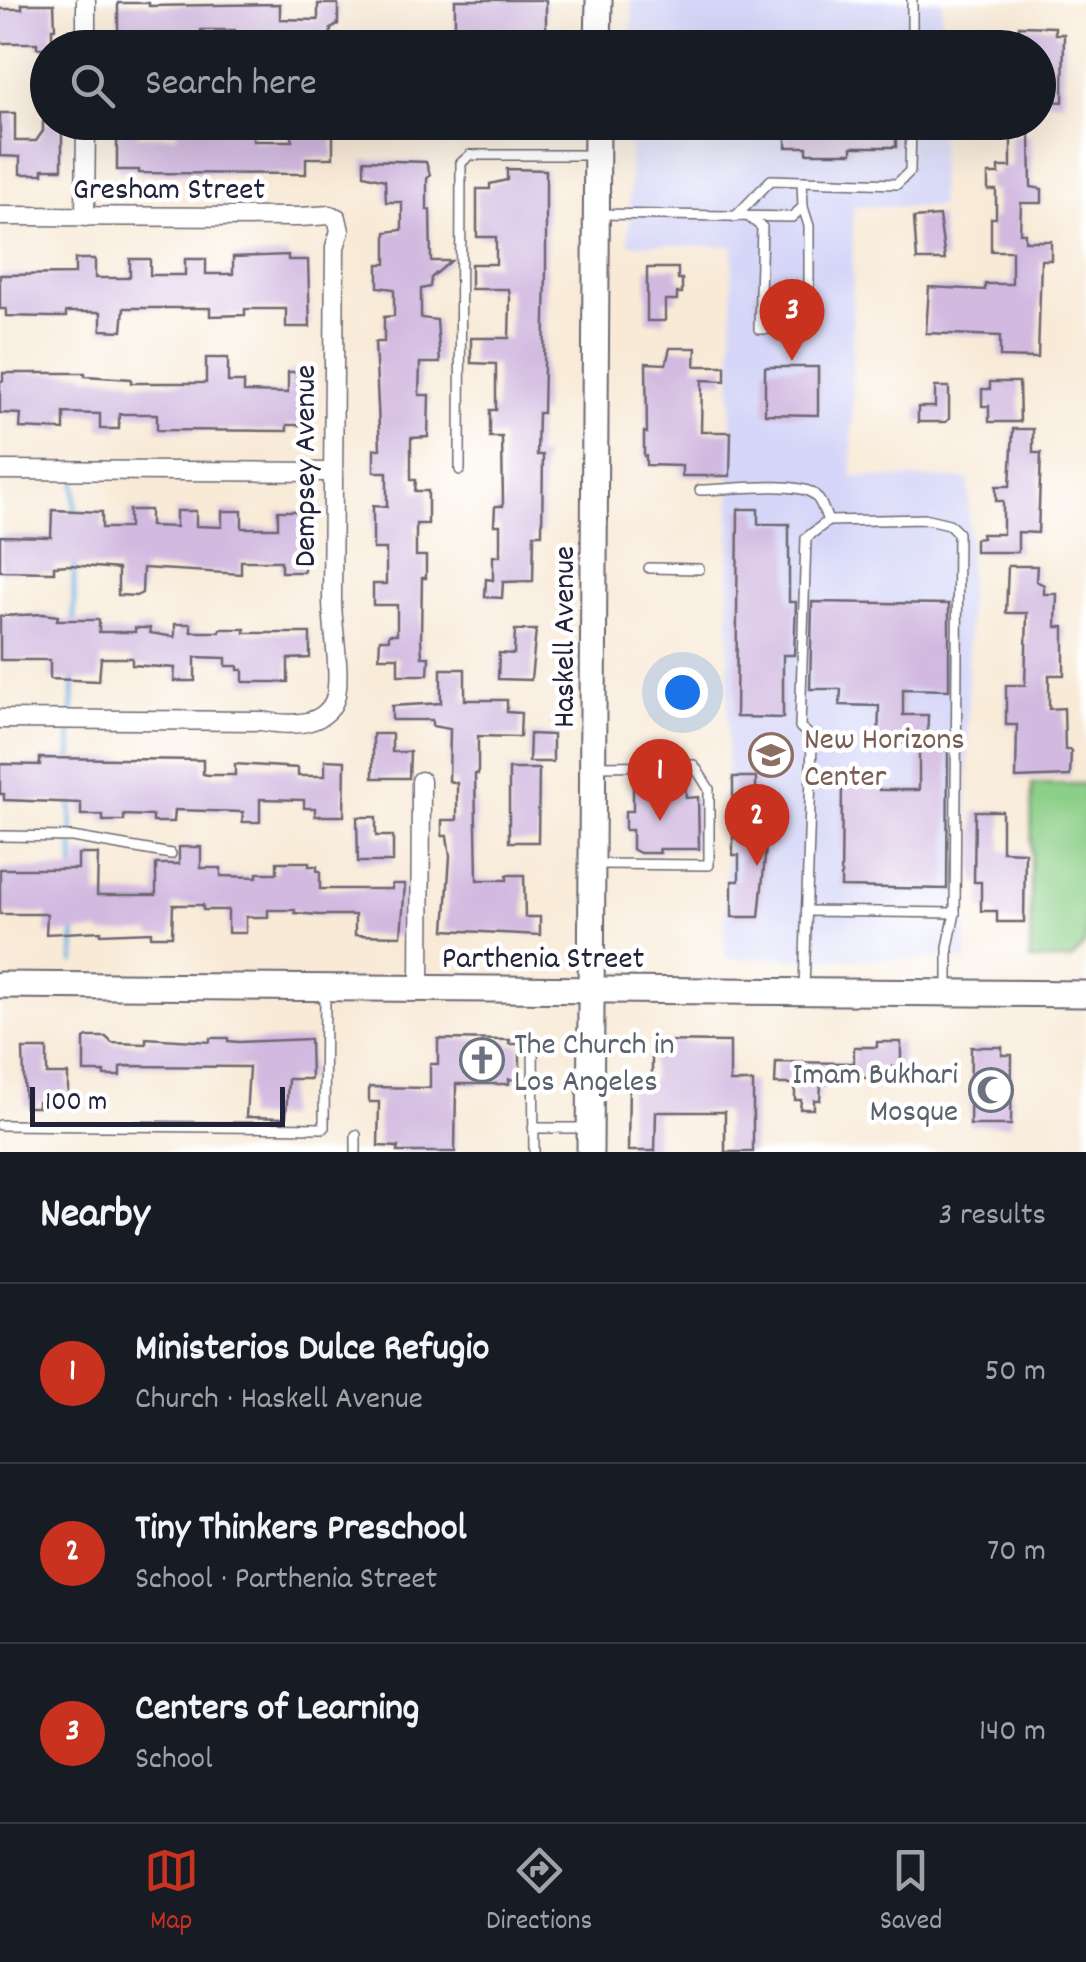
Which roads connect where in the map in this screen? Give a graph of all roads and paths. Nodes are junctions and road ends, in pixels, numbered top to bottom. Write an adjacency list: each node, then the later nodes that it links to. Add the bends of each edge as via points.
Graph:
1 (86, 0): 4 (street)
2 (599, 0): 5 (main road)
3 (912, 0): 6 (lane)
4 (86, 30)
5 (598, 30)
6 (912, 30)
7 (86, 140): 15 (street)
8 (596, 140): 10 (main road, Haskell Avenue)
9 (911, 140): 11 (lane, via 910,171 897,184)
10 (596, 156): 13 (main road, Haskell Avenue); 20 (lane, via 470,154 461,164)
11 (802, 181): 12 (lane); 16 (lane, via 770,180)
12 (803, 207): 17 (lane, via 792,218); 17 (lane, via 809,226 809,330 759,328 762,226)
13 (596, 214): 16 (lane); 27 (main road, Haskell Avenue)
14 (0, 216): 15 (street, Gresham Street)
15 (85, 217): 18 (street, Gresham Street)
16 (735, 217): 17 (lane)
17 (748, 217)
18 (337, 218): 21 (street, Dempsey Avenue)
19 (0, 470): 21 (street)
20 (460, 470)
21 (333, 472): 26 (street, Dempsey Avenue, via 337,678 326,712 297,724)
22 (700, 490): 23 (lane, via 810,491)
23 (828, 521): 32 (lane, via 812,530 805,548 800,727 812,743); 33 (lane, via 928,519 956,528)
24 (649, 568): 25 (lane)
25 (699, 569)
26 (0, 719)
27 (593, 766): 31 (main road, Haskell Avenue); 31 (lane, via 694,765 709,788 709,865)
28 (421, 781): 36 (street)
29 (0, 836): 30 (lane, via 72,837)
30 (171, 854)
31 (593, 864): 37 (main road, Haskell Avenue)
32 (807, 910): 33 (lane); 38 (lane)
33 (954, 913): 39 (lane)
34 (0, 985): 35 (main road, Parthenia Street)
35 (325, 987): 36 (main road, Parthenia Street); 42 (lane, via 324,1128)
36 (420, 988): 37 (main road, Parthenia Street)
37 (592, 988): 38 (main road, Parthenia Street); 45 (main road, Haskell Avenue)
38 (804, 992): 39 (main road, Parthenia Street)
39 (948, 993): 40 (main road, Parthenia Street)
40 (1086, 994)
41 (533, 1041): 43 (lane)
42 (0, 1126)
43 (534, 1128): 45 (lane); 47 (lane)
44 (356, 1134): 46 (lane)
45 (590, 1140)
46 (356, 1152)
47 (534, 1152)

